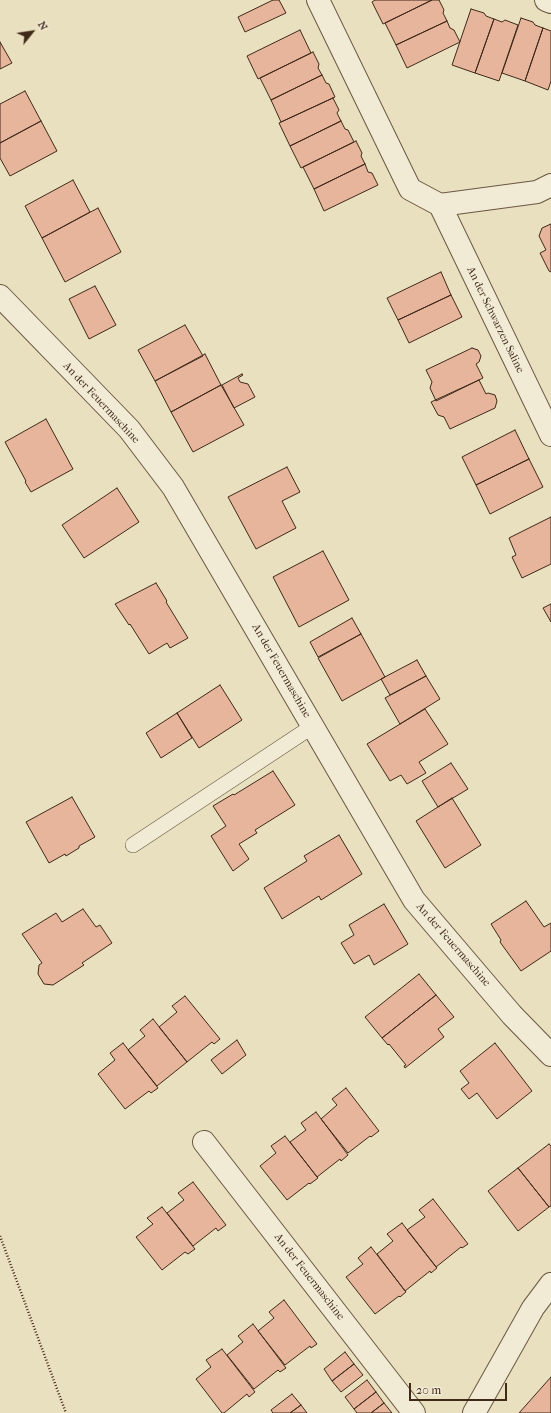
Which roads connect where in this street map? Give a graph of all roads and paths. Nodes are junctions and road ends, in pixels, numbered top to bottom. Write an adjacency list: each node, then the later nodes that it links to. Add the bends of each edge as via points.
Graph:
1 (318, 0): 5 (street, via 410,189)
2 (546, 0): 3 (street)
3 (551, 2)
4 (551, 185): 5 (street, via 537,192)
5 (440, 205): 7 (street, An der Schwarzen Saline)
6 (0, 296): 8 (street, An der Feuermaschine, via 129,429 173,487)
7 (551, 435)
8 (313, 726): 9 (lane); 10 (street, An der Feuermaschine, via 414,900 512,1015)
9 (133, 845)
10 (551, 1055)
11 (204, 1142): 15 (street, An der Feuermaschine)
12 (0, 1236): 14 (path)
13 (551, 1284): 16 (street, via 534,1308)
14 (66, 1413)
15 (414, 1413)
16 (474, 1413)

